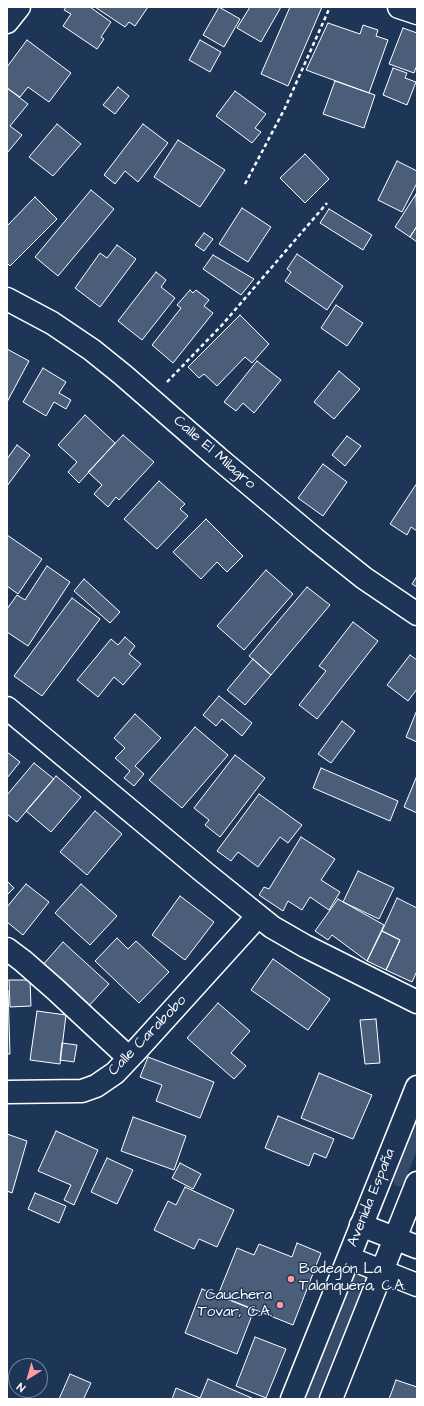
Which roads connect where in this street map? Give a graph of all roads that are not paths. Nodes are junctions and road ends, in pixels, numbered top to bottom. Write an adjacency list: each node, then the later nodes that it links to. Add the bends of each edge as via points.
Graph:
1 (19, 7): 4 (street)
2 (399, 7): 3 (street)
3 (417, 13)
4 (7, 22)
5 (7, 300): 6 (street, Calle El Milagro, via 52,323 123,374 315,539 364,578)
6 (417, 614)
7 (7, 708): 8 (street)
8 (258, 916): 10 (street, via 305,946); 11 (street, Calle Carabobo)
9 (7, 949): 11 (street)
10 (417, 1002)
11 (129, 1058): 13 (street, Calle Carabobo, via 115,1073 96,1086 82,1091)
12 (417, 1086): 15 (street, Avenida España)
13 (7, 1092)
14 (417, 1183): 16 (street)
15 (361, 1225): 16 (street); 18 (street, Avenida España)
16 (395, 1239): 17 (street); 19 (street)
17 (417, 1247)
18 (348, 1258): 19 (street); 21 (street, Avenida España)
19 (382, 1271): 20 (street); 22 (street)
20 (417, 1285)
21 (292, 1399)
22 (331, 1399)

